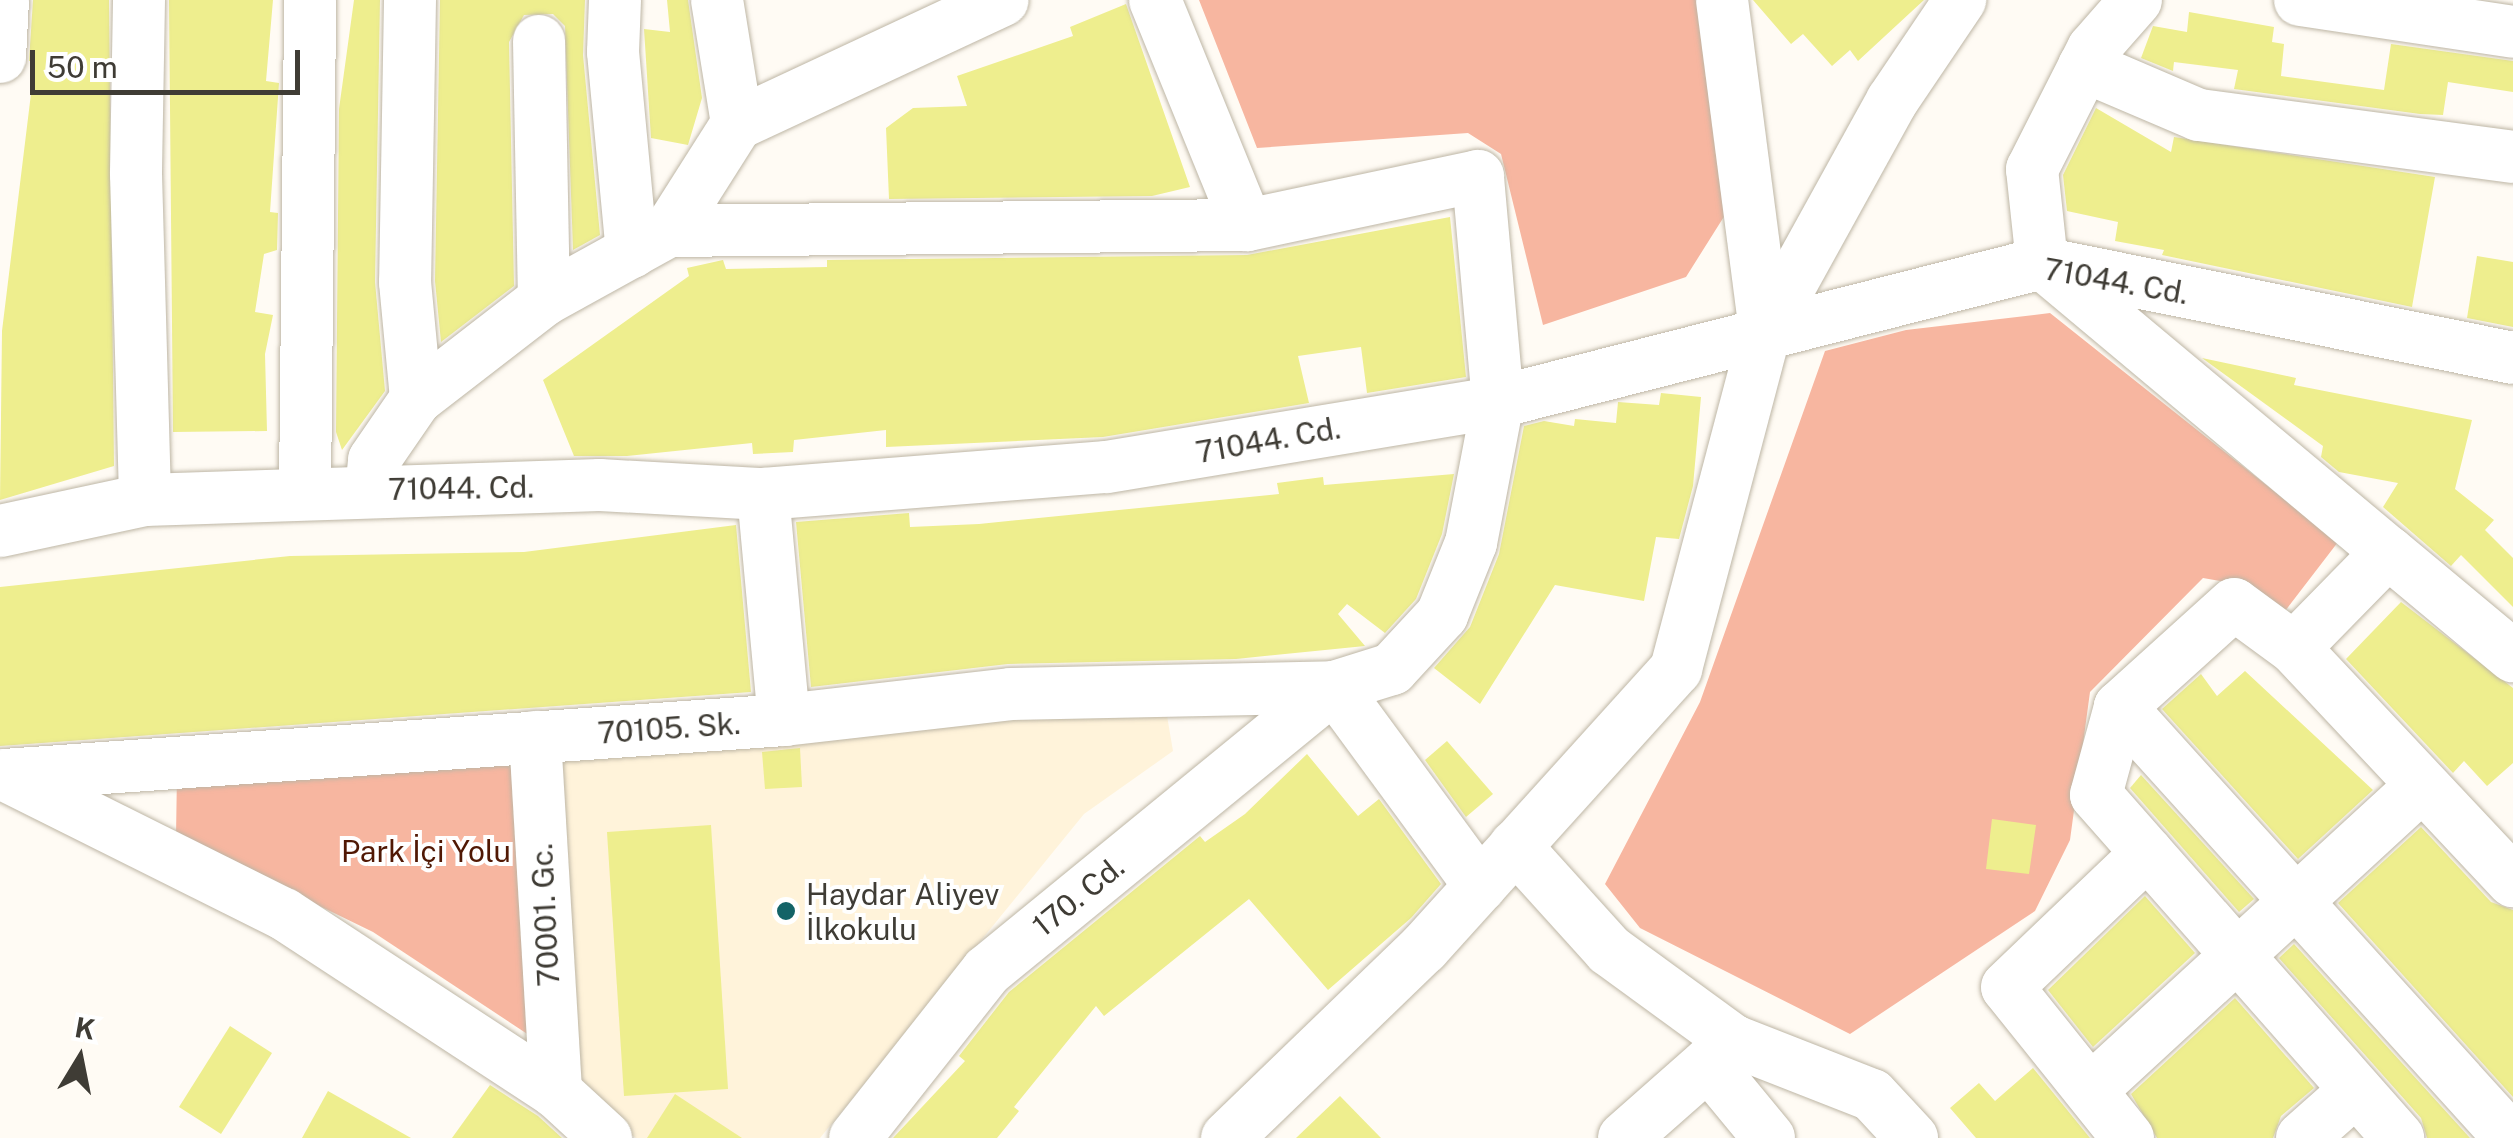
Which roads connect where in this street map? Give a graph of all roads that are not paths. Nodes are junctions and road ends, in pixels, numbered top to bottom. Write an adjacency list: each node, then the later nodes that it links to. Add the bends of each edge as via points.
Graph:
1 (3, 0): 15 (street)
2 (140, 0): 30 (street, via 136,174)
3 (310, 0): 28 (street)
4 (410, 0): 25 (street, via 405,282)
5 (615, 0): 20 (street, via 613,52)
6 (718, 0): 17 (street)
7 (1003, 0): 17 (street)
8 (1156, 0): 19 (street)
9 (1722, 0): 23 (street)
10 (1960, 0): 23 (street, via 1892,101)
11 (2136, 0): 16 (street)
12 (2300, 0): 13 (street)
13 (2513, 32)
14 (539, 41): 22 (street)
15 (0, 57)
16 (2084, 66): 18 (street, via 2199,115); 21 (street, via 2032,170)
17 (736, 124): 20 (street)
18 (2513, 158)
19 (1247, 226): 20 (street); 26 (street, via 1478,176)
20 (650, 241): 22 (street)
21 (2042, 263): 23 (street, 71044. Cd.); 24 (street, 71044. Cd.); 32 (street)
22 (544, 300): 25 (street)
23 (1766, 332): 26 (street, 71044. Cd.); 41 (street, via 1676,669)
24 (2513, 358)
25 (416, 398): 27 (street, via 374,460)
26 (1498, 402): 29 (street, 71044. Cd., via 1107,468); 35 (street, via 1471,543 1442,615 1392,668)
27 (371, 490): 28 (street, 71044. Cd.); 29 (street, 71044. Cd., via 600,485)
28 (304, 491): 30 (street, 71044. Cd.)
29 (763, 494): 37 (street)
30 (145, 500): 31 (street, 71044. Cd.)
31 (0, 531)
32 (2388, 552): 33 (street); 34 (street)
33 (2294, 648): 36 (street, via 2234,604); 40 (street)
34 (2513, 656)
35 (1334, 688): 37 (street, 70105. Sk., via 1011,694); 44 (street); 52 (street, 170. Cd., via 987,971)
36 (2120, 708): 42 (street, via 2096,795); 45 (street)
37 (784, 720): 38 (street, 70105. Sk.)
38 (535, 737): 39 (street, 70105. Sk.); 50 (street, 70001. Gc.)
39 (2, 774): 50 (street, via 284,914)
40 (2421, 786): 43 (street); 45 (street)
41 (1515, 846): 44 (street); 47 (street, via 1609,950)
42 (2148, 853): 46 (street); 48 (street, via 2007,986)
43 (2513, 881)
44 (1480, 886): 53 (street)
45 (2296, 904): 46 (street); 60 (street)
46 (2238, 956): 48 (street); 49 (street)
47 (1721, 1053): 54 (street); 55 (street); 56 (street, via 1872,1095)
48 (2092, 1089): 57 (street)
49 (2356, 1090): 58 (street); 59 (street)
50 (556, 1092): 51 (street)
51 (606, 1138)
52 (855, 1138)
53 (1228, 1138)
54 (1624, 1138)
55 (1769, 1138)
56 (1912, 1138)
57 (2128, 1138)
58 (2302, 1138)
59 (2398, 1138)
60 (2510, 1138)

